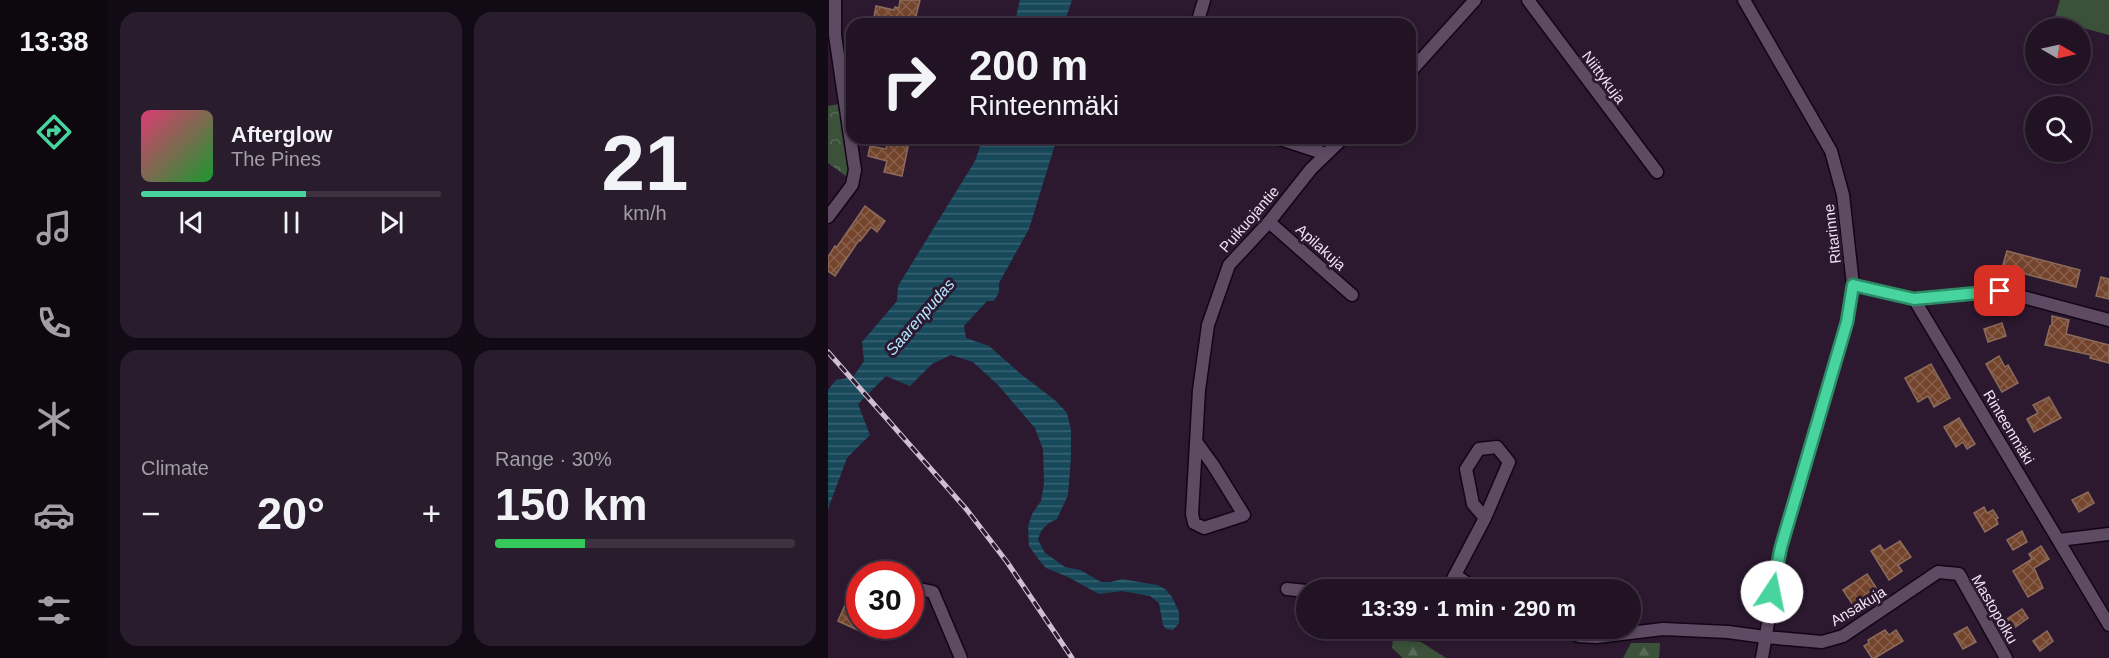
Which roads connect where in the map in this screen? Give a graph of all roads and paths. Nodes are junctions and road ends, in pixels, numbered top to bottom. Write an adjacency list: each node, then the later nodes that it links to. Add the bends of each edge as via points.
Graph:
1 (835, 0): 8 (street, via 835,35)
2 (1204, 0): 6 (street)
3 (1475, 0): 7 (street)
4 (1528, 0): 13 (street, Niittykuja)
5 (1744, 0): 16 (street, Ritarinne, via 1831,151 1843,195)
6 (1199, 18)
7 (1416, 65)
8 (846, 109)
9 (851, 144): 14 (street, via 855,170 852,185)
10 (1295, 144): 12 (street)
11 (1337, 144): 12 (street, Puikuojantie)
12 (1326, 154): 15 (street, Puikuojantie)
13 (1657, 172)
14 (828, 218)
15 (1269, 222): 17 (street, Apilakuja); 20 (street, Puikuojantie, via 1229,265 1208,325)
16 (1853, 285): 18 (street); 33 (street, Ritarinne, via 1847,322 1781,547)
17 (1352, 295)
18 (1914, 299): 19 (street, via 2000,291); 23 (street, Rinteenmäki)
19 (2109, 320)
20 (1197, 443): 20 (street, Puikuojantie, via 1213,465 1244,515 1204,528 1194,523)
21 (1485, 518): 21 (street, via 1473,504 1466,469 1479,449 1497,447 1509,462); 25 (street)
22 (2109, 534): 23 (street)
23 (2059, 540): 31 (street, Rinteenmäki)
24 (1959, 574): 33 (street, Ansakuja, via 1938,572 1843,636 1822,642); 36 (street, Mastopolku)
25 (1455, 575): 26 (street); 27 (street)
26 (1453, 579)
27 (1461, 579)
28 (924, 589): 34 (street, via 933,591)
29 (1287, 589): 30 (street)
30 (1296, 590)
31 (2109, 625)
32 (1641, 631): 33 (street, Ansakuja, via 1663,629)
33 (1765, 637): 35 (street, Ritarinne)
34 (961, 658)
35 (1762, 658)
36 (2006, 658)

